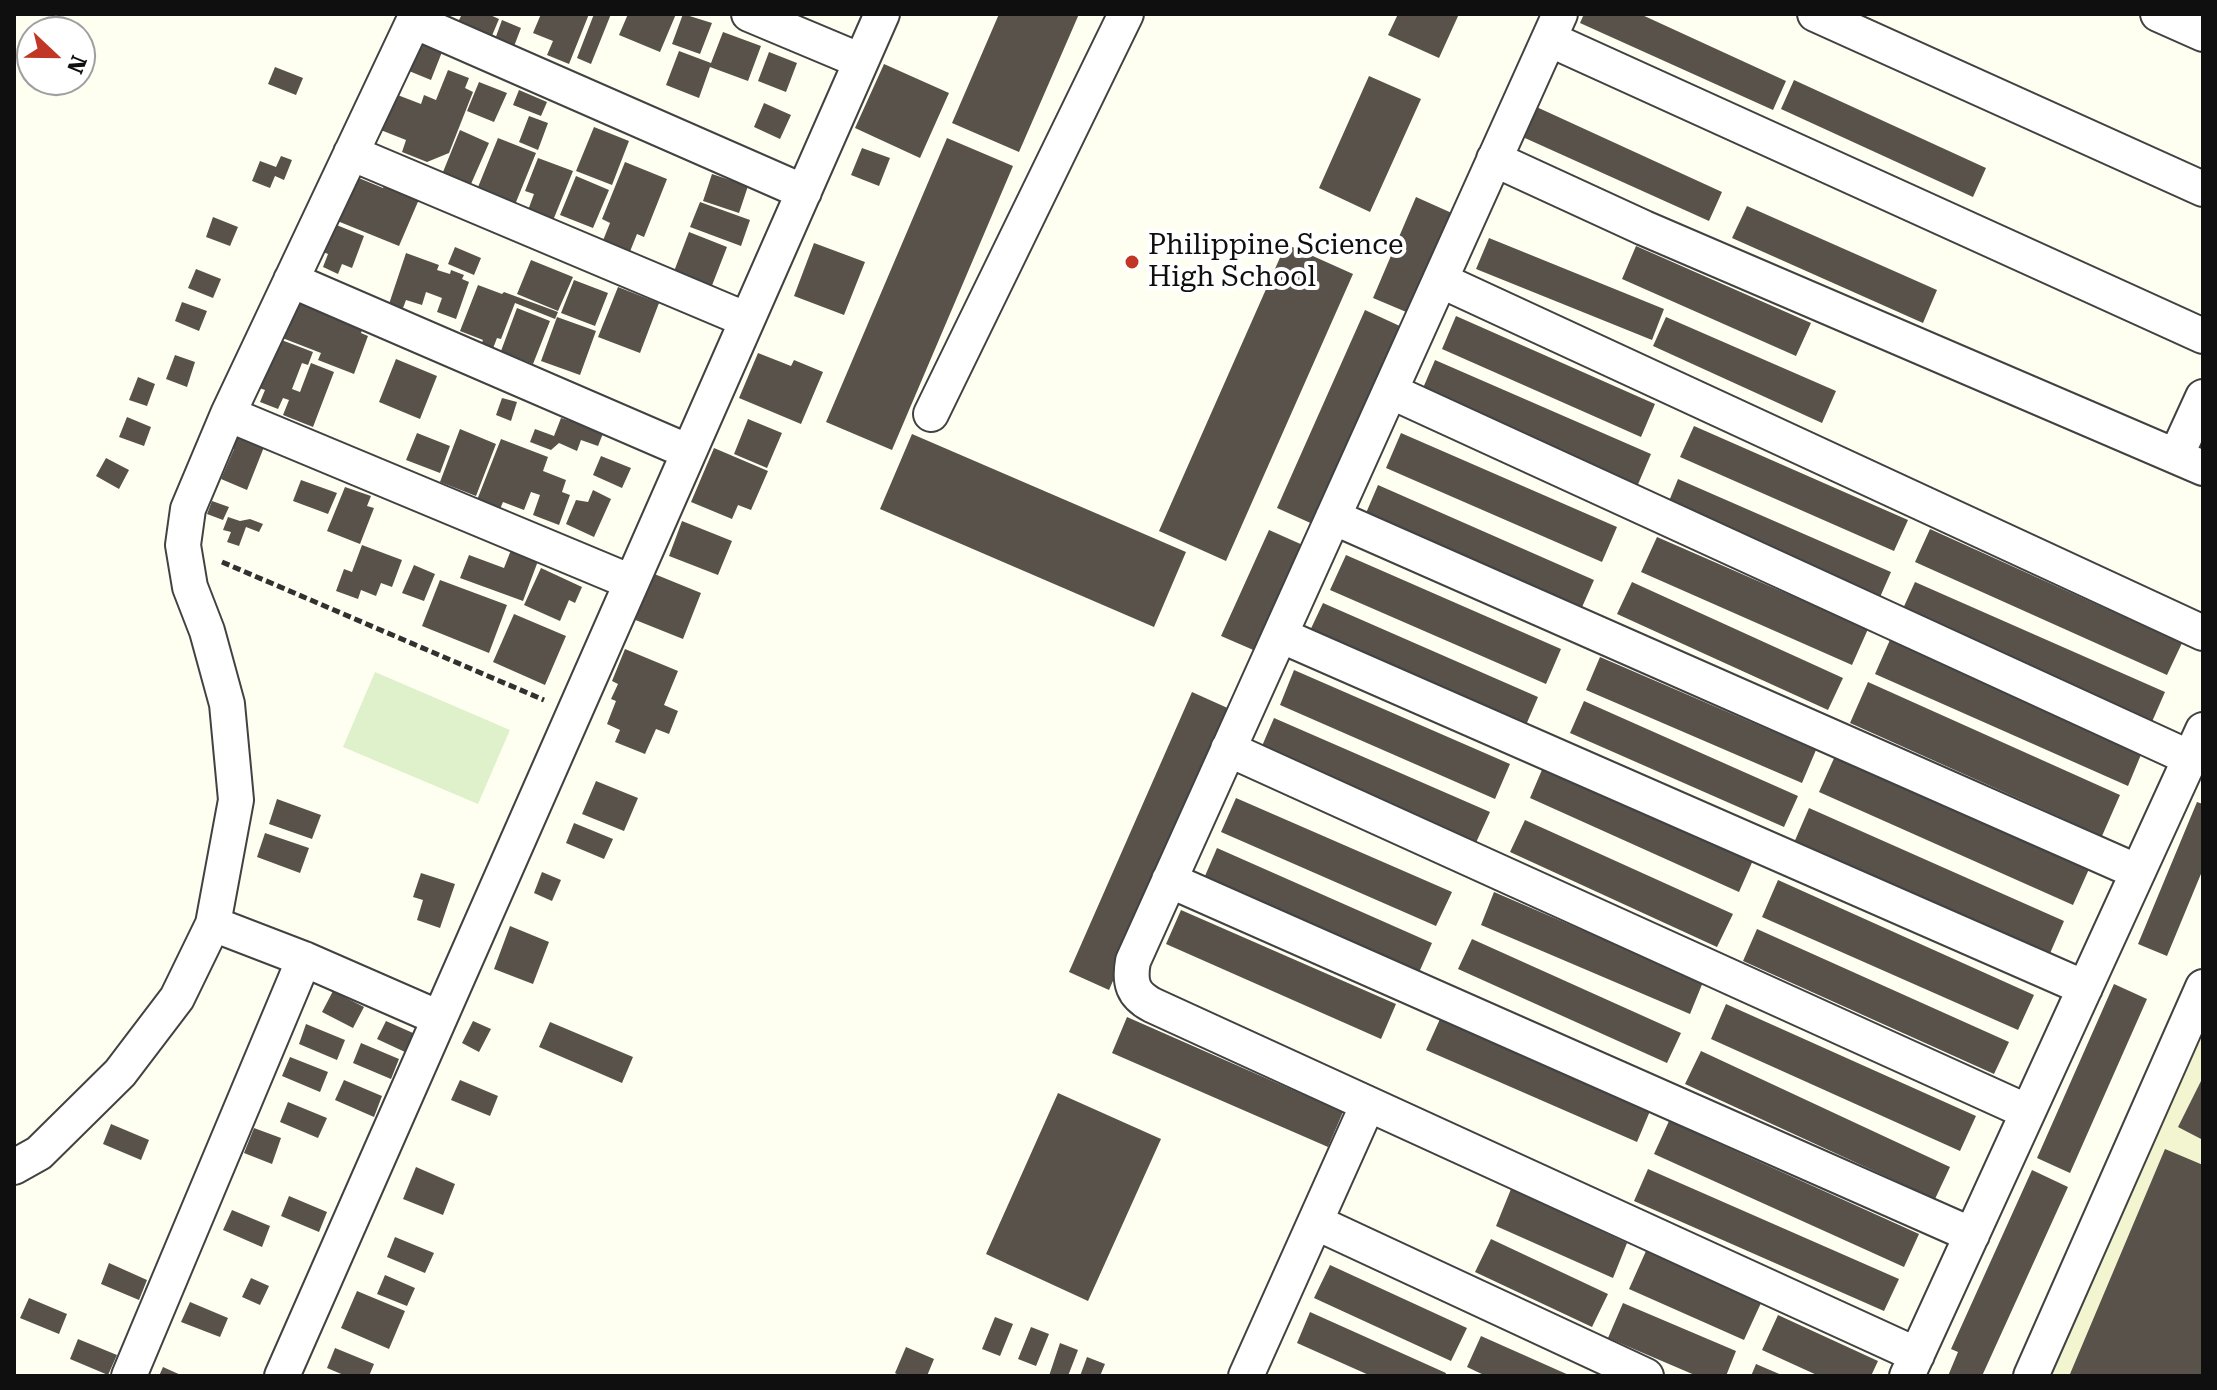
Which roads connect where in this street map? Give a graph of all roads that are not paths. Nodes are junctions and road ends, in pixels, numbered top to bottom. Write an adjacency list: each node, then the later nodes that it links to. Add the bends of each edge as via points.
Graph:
1 (749, 14): 9 (street)
2 (882, 14): 9 (street)
3 (1126, 14): 21 (street)
4 (1815, 14): 12 (street)
5 (2158, 14): 8 (street)
6 (415, 18): 10 (street); 13 (street)
7 (1554, 26): 11 (street); 17 (street)
8 (2203, 34)
9 (861, 61): 13 (street)
10 (351, 153): 14 (street); 16 (street)
11 (1494, 159): 15 (street); 23 (street)
12 (2203, 189)
13 (804, 192): 16 (street)
14 (291, 280): 20 (street); 22 (street)
15 (1440, 280): 18 (street); 26 (street)
16 (747, 320): 22 (street)
17 (2203, 336)
18 (1390, 391): 24 (street); 28 (street)
19 (2203, 397): 23 (street)
20 (228, 414): 25 (street); 32 (street, via 188,509 183,545 190,587 227,704 236,800)
21 (931, 414)
22 (689, 452): 25 (street)
23 (2190, 462)
24 (1333, 517): 27 (street); 30 (street)
25 (631, 582): 36 (street)
26 (2203, 633)
27 (1280, 635): 29 (street); 34 (street)
28 (2196, 744): 30 (street)
29 (1228, 749): 31 (street); 38 (street)
30 (2138, 872): 34 (street)
31 (1169, 880): 37 (street, via 1133,961 1132,988 1139,998); 41 (street)
32 (213, 924): 33 (street); 39 (street, via 177,998 120,1073 39,1153)
33 (304, 959): 36 (street); 43 (street)
34 (2085, 988): 38 (street)
35 (2201, 999): 47 (street)
36 (439, 1018): 44 (street)
37 (1368, 1104): 40 (street); 42 (street)
38 (2028, 1112): 41 (street)
39 (14, 1167)
40 (1315, 1222): 45 (street); 46 (street)
41 (1972, 1235): 42 (street)
42 (1912, 1365)
43 (129, 1376)
44 (282, 1376)
45 (1246, 1376)
46 (1646, 1376)
47 (2031, 1376)

